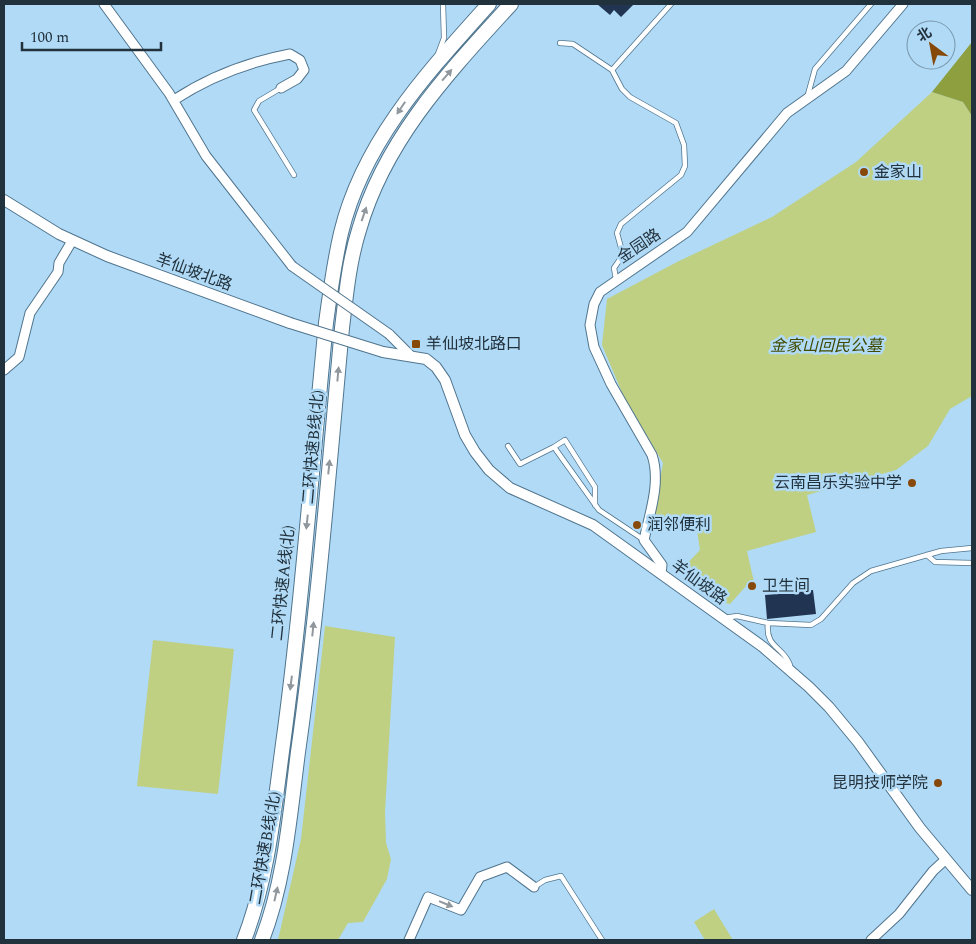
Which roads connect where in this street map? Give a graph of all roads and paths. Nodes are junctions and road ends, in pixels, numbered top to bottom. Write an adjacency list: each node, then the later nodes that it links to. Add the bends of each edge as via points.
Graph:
1 (104, 4): 13 (street)
2 (443, 4): 9 (lane, via 444,38)
3 (489, 4): 9 (highway, 二环快速A线(北))
4 (511, 4): 36 (highway, 二环快速B线(北), one-way to 4, via 285,848 304,714 342,328 358,231 373,191 402,134 446,75)
5 (671, 4): 10 (lane)
6 (871, 4): 12 (lane, via 815,68)
7 (903, 4): 12 (street, 金园路, via 846,71)
8 (560, 43): 10 (lane, via 573,44)
9 (434, 65): 35 (highway, 二环快速A线(北), one-way to 35, via 402,106 374,151 357,185 341,231 326,323 291,684 270,835 256,904)
10 (612, 70): 17 (lane, via 630,97 676,123 684,145 685,166 681,175 621,224 617,233 623,255 614,268)
11 (281, 88): 13 (street, via 297,79 304,70 300,60 290,54 227,72); 14 (lane, via 259,101 254,110)
12 (806, 99): 17 (street, 金园路, via 787,113 686,232)
13 (174, 100): 19 (street, bridge, via 206,156 292,266 389,334)
14 (294, 175)
15 (4, 200): 16 (street, 羊仙坡北路)
16 (72, 241): 18 (street, 羊仙坡北路, bridge, via 290,323); 20 (street, via 59,263 58,272 30,313 19,357)
17 (616, 279): 24 (street, 金园路, via 600,292 590,325 594,347 656,466)
18 (383, 352): 19 (street, 羊仙坡路)
19 (410, 355): 28 (street, 羊仙坡路, via 426,359 445,380 465,435 489,470 510,488 593,524)
20 (4, 370)
21 (508, 446): 22 (lane, via 520,464)
22 (554, 447): 23 (lane); 23 (lane, via 565,440 595,487)
23 (595, 505): 24 (lane)
24 (644, 540): 28 (street, via 662,566)
25 (972, 548): 26 (lane)
26 (927, 555): 27 (lane, via 935,562); 30 (lane, via 871,571 853,583 821,619 811,625)
27 (972, 563)
28 (661, 574): 29 (street, 羊仙坡路)
29 (722, 618): 30 (lane, via 738,616); 31 (street, 羊仙坡路)
30 (768, 623): 31 (lane, via 770,642 788,658)
31 (788, 668): 32 (street, 羊仙坡路, via 829,707)
32 (945, 860): 34 (street, 羊仙坡路); 39 (street, via 900,914)
33 (534, 887): 37 (street, one-way to 33, via 428,897 461,910 480,877 507,867); 38 (lane, via 561,876)
34 (972, 890)
35 (244, 940)
36 (262, 940)
37 (409, 940)
38 (602, 940)
39 (871, 940)

